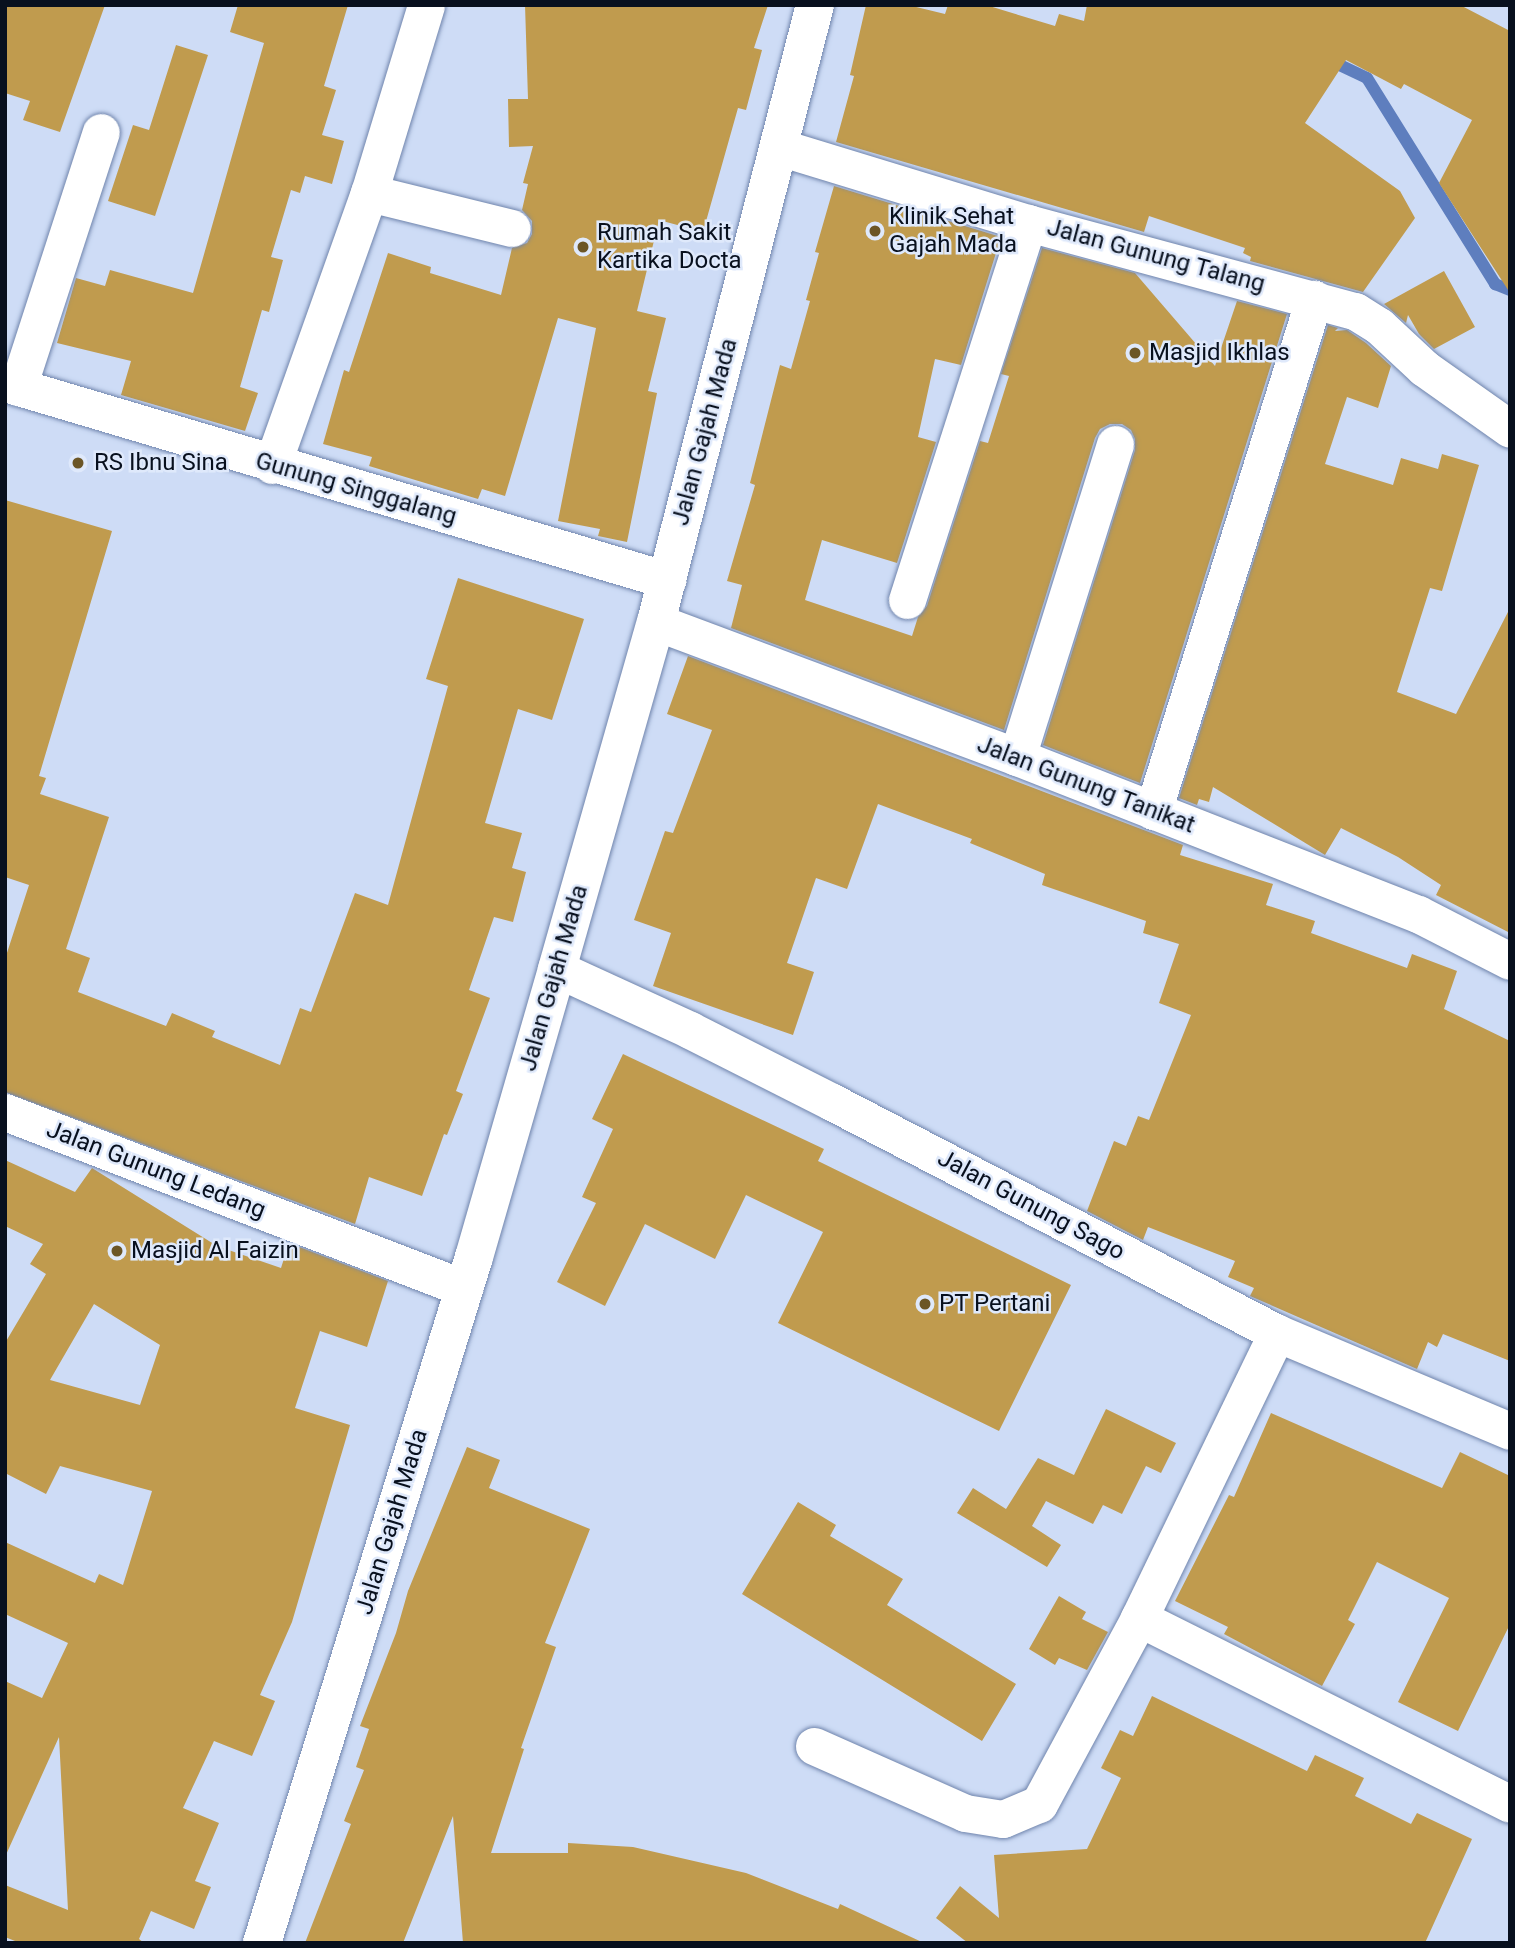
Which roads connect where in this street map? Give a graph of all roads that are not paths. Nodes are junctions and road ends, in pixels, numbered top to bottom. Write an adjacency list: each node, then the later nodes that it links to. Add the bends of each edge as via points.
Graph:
1 (426, 5): 5 (street)
2 (815, 5): 4 (main road, Jalan Gajah Mada)
3 (101, 132): 9 (street)
4 (779, 147): 6 (street, Jalan Gunung Talang); 13 (main road, Jalan Gajah Mada)
5 (369, 193): 7 (street); 12 (street)
6 (1028, 223): 8 (street, Jalan Gunung Talang); 14 (street)
7 (512, 228)
8 (1314, 299): 10 (street, Jalan Gunung Talang, via 1355,311 1379,326 1424,368); 17 (street)
9 (12, 385): 12 (street, Gunung Singgalang)
10 (1506, 425)
11 (1115, 444): 16 (street)
12 (272, 465): 13 (street, Gunung Singgalang)
13 (667, 580): 15 (main road, Jalan Gajah Mada)
14 (907, 600)
15 (656, 622): 16 (street, Jalan Gunung Tanikat); 19 (main road, Jalan Gajah Mada)
16 (1017, 757): 17 (street, Jalan Gunung Tanikat)
17 (1153, 811): 18 (street, Jalan Gunung Tanikat, via 1418,914)
18 (1510, 961)
19 (557, 969): 21 (main road, Jalan Gajah Mada); 22 (street, Jalan Gunung Sago, via 690,1030)
20 (5, 1112): 21 (street, Jalan Gunung Ledang)
21 (464, 1288): 27 (main road, Jalan Gajah Mada)
22 (1277, 1333): 23 (street, Jalan Gunung Sago); 24 (street)
23 (1510, 1431)
24 (1139, 1618): 25 (street, via 1039,1804 1003,1819 965,1813); 26 (street)
25 (814, 1746)
26 (1510, 1804)
27 (262, 1943)

